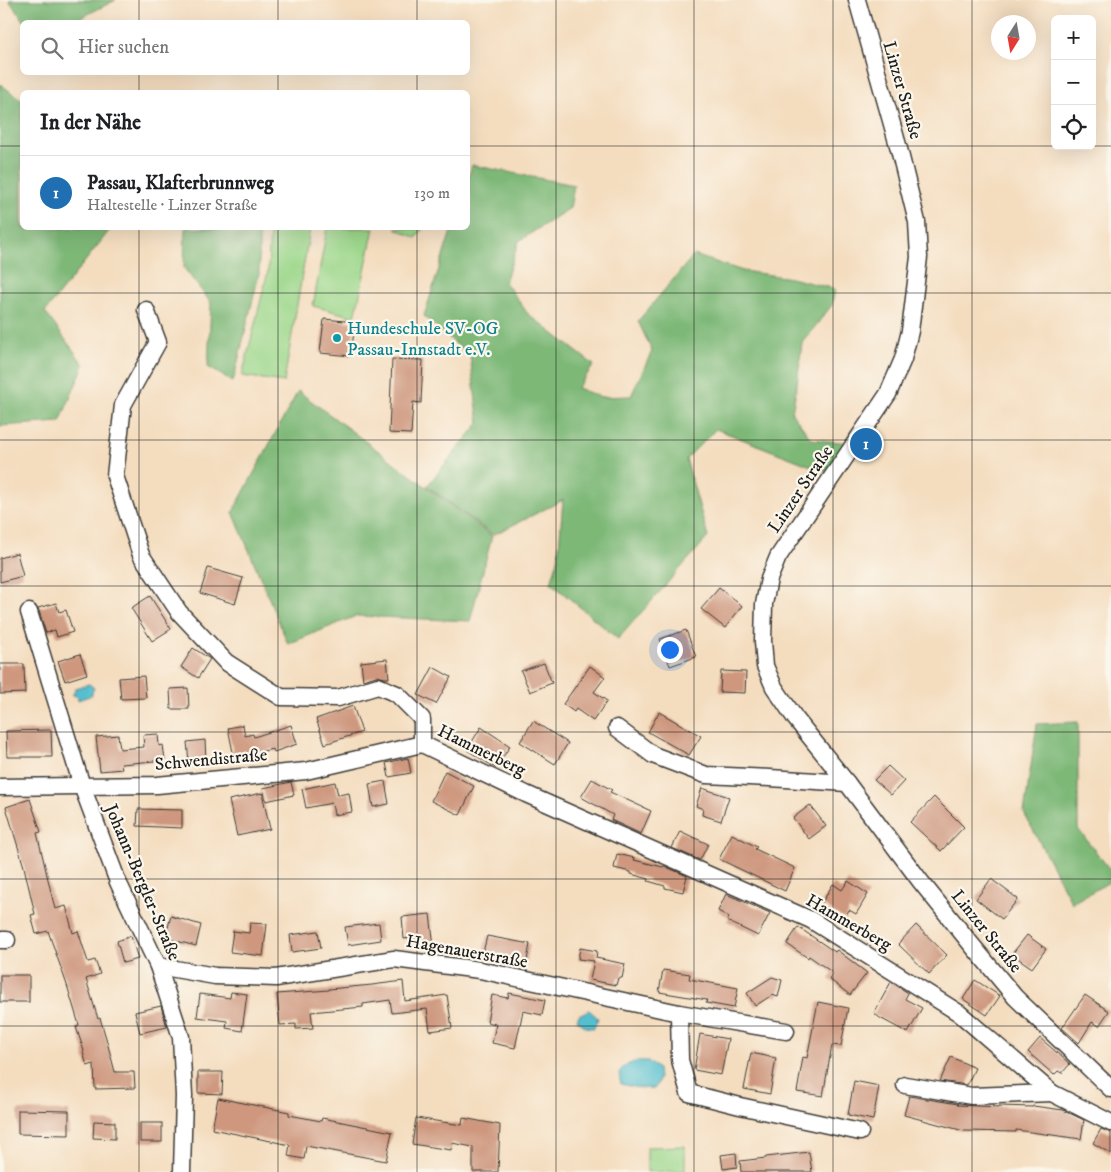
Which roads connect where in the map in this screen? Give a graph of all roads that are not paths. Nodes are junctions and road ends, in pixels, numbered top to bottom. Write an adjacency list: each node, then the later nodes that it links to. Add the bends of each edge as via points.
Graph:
1 (857, 0): 6 (street, Linzer Straße, via 917,222 919,257 910,331 903,359 888,394 778,557 769,578 764,604 763,641 765,666 774,687)
2 (146, 310): 5 (street, Hammerberg, via 158,342 123,404 115,476 141,555 179,612 226,662 281,697 338,698 378,686 397,694 422,719)
3 (29, 612): 7 (street, Johann-Bergler-Straße)
4 (617, 728): 6 (street, via 653,755 706,775)
5 (422, 744): 7 (street, Schwendistraße, via 306,771 157,785); 14 (street, Hammerberg, via 526,794 812,920 959,1012)
6 (848, 783): 13 (street, Linzer Straße, via 921,882 1015,996)
7 (82, 786): 8 (street, Schwendistraße); 9 (street, Johann-Bergler-Straße, via 118,882)
8 (0, 787)
9 (158, 966): 10 (street, Hagenauerstraße, via 215,976 276,978 394,958 480,970); 17 (street, Johann-Bergler-Straße, via 181,1037 184,1096)
10 (679, 1013): 11 (street, Hagenauerstraße); 16 (street, via 680,1060 689,1093)
11 (786, 1031)
12 (905, 1086): 14 (street, Hammerberg, via 972,1096)
13 (1111, 1089)
14 (1052, 1093): 15 (street, Hammerberg)
15 (1111, 1123)
16 (860, 1132)
17 (182, 1172)

